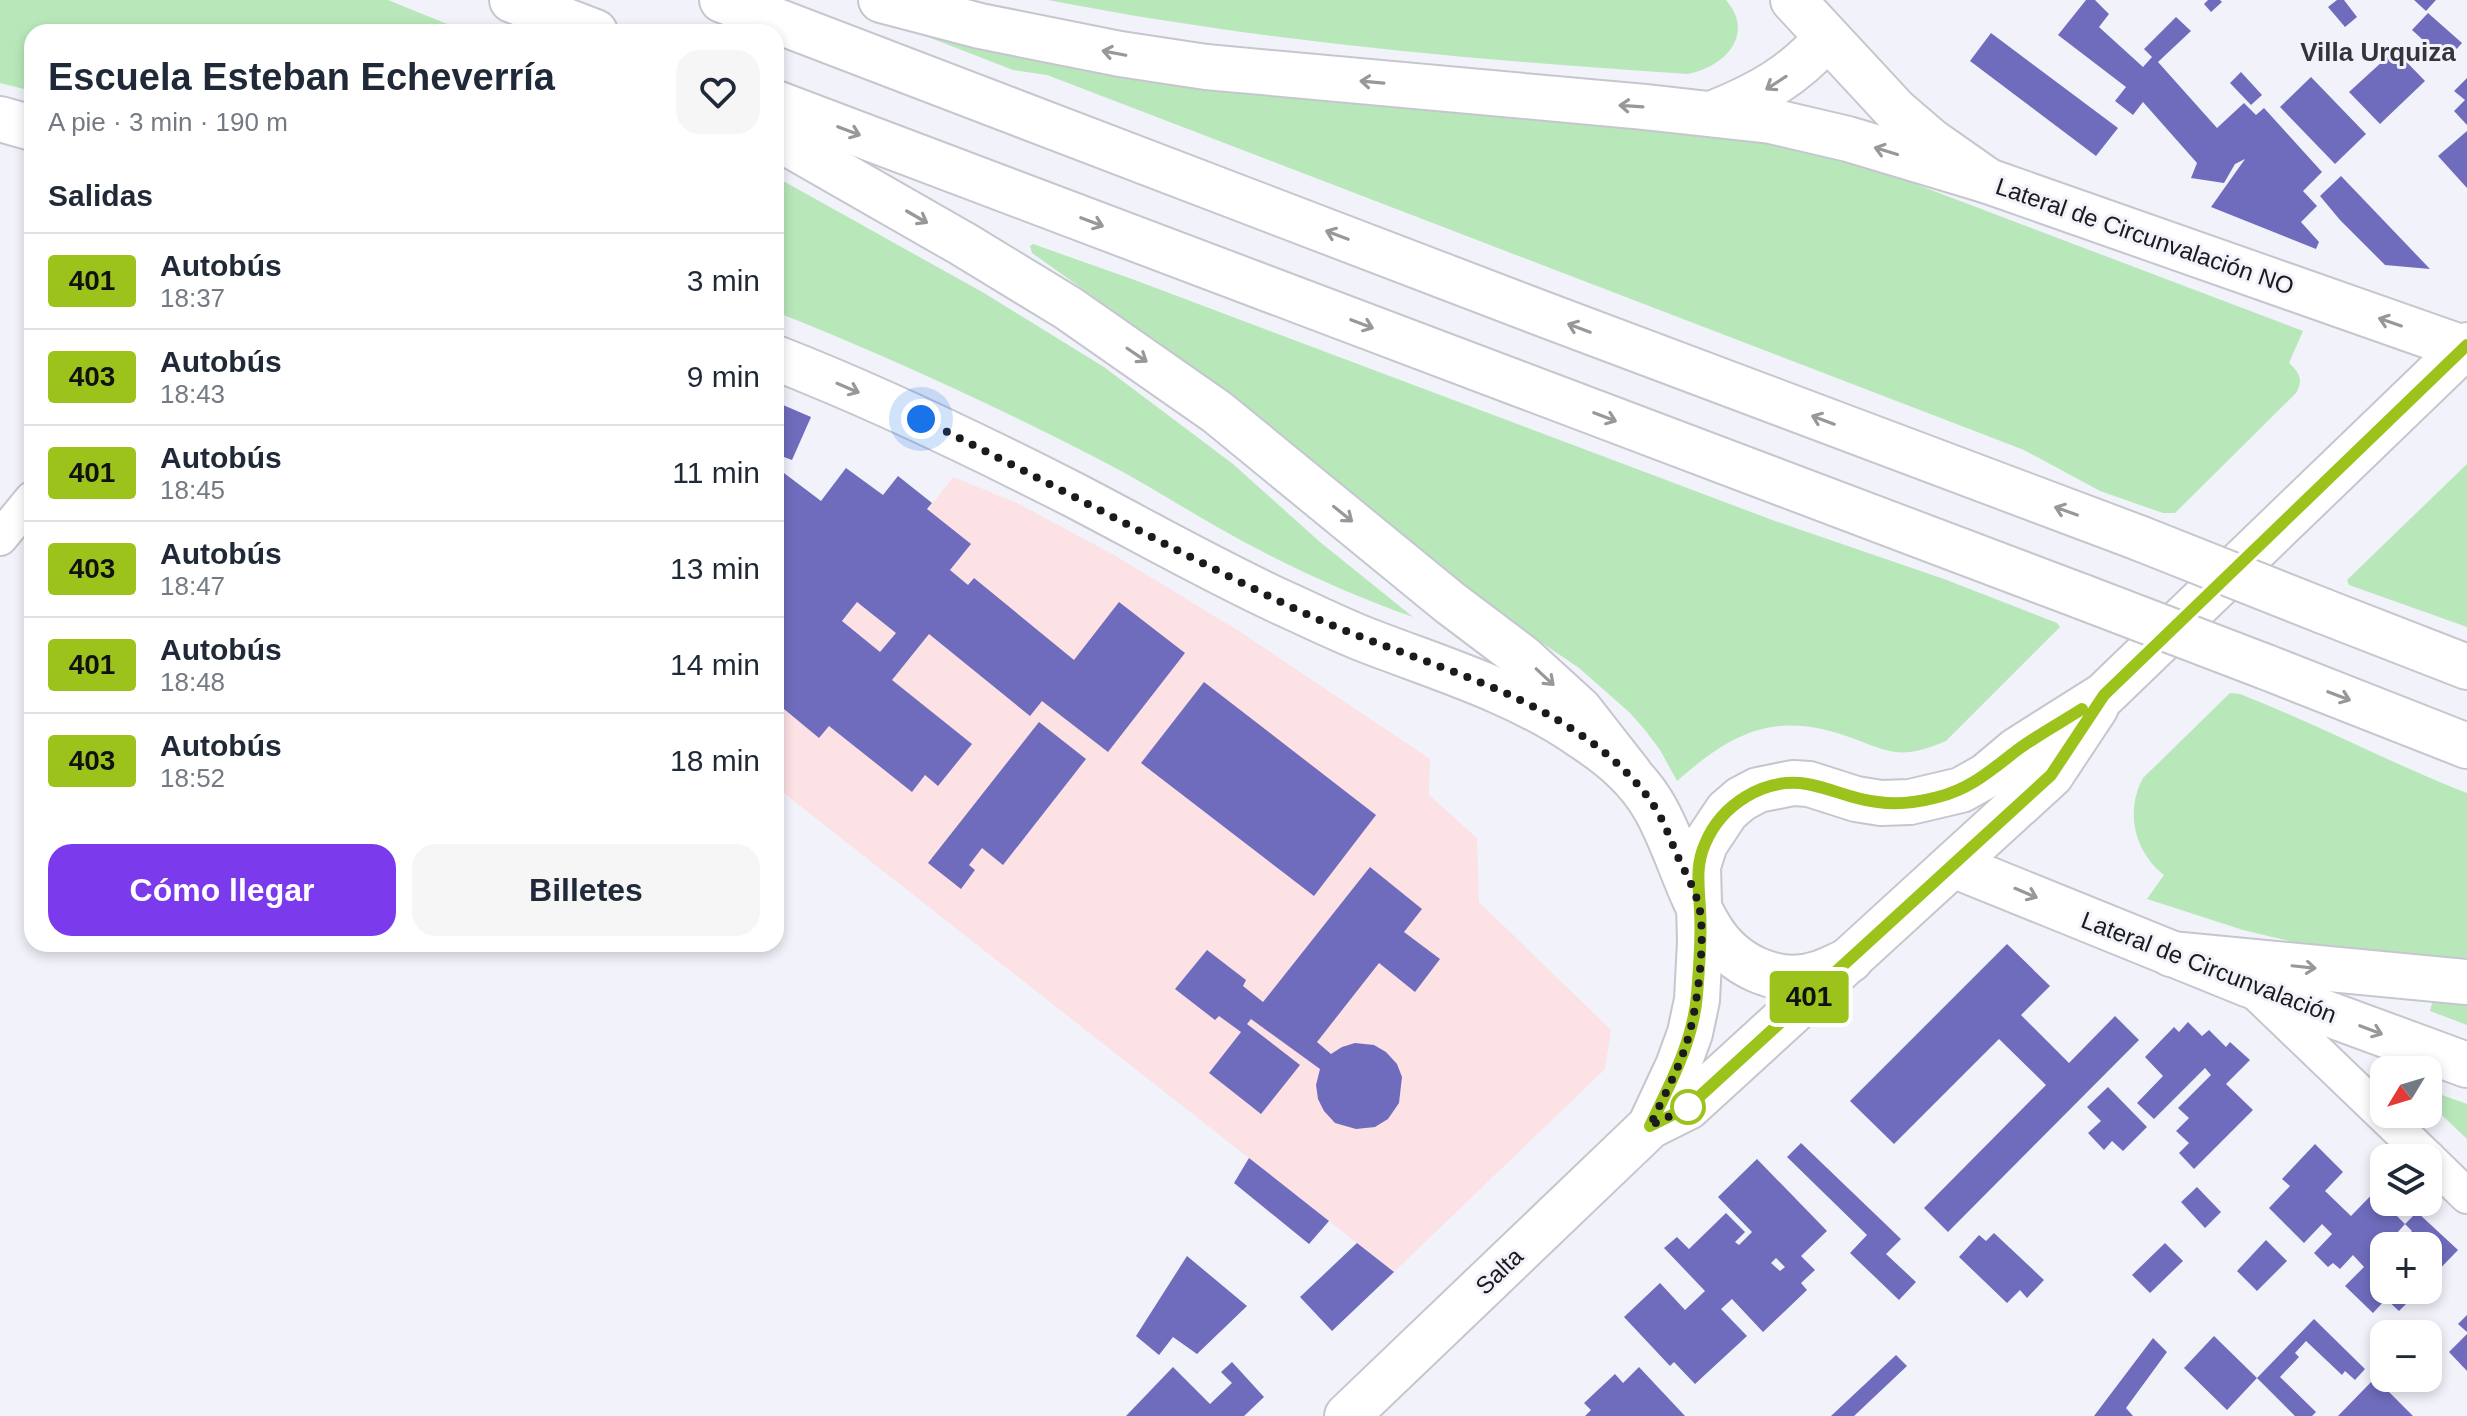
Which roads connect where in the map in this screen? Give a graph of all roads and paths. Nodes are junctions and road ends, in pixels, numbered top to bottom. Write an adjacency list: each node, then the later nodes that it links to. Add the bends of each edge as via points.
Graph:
1 (512, 0): 6 (main road)
2 (722, 0): 17 (main road, one-way to 2, bridge)
3 (881, 0): 8 (main road, one-way to 3, via 1206,67 980,26)
4 (1793, 0): 5 (main road, Lateral de Circunvalación NO)
5 (1835, 19): 8 (main road, one-way to 8, via 1805,62 1756,96); 12 (main road, Lateral de Circunvalación NO, via 1896,111)
6 (574, 24)
7 (784, 106): 19 (main road, one-way to 19, bridge)
8 (1714, 113): 12 (main road, one-way to 8, via 1807,129)
9 (0, 119): 10 (main road)
10 (24, 126)
11 (784, 142): 20 (main road, one-way to 20, via 1068,308 1217,412 1522,657 1580,710)
12 (1988, 181): 13 (main road, Lateral de Circunvalación NO, one-way to 12)
13 (2465, 346): 18 (main road, Salta)
14 (784, 361): 20 (main road, one-way to 20, via 964,440 1312,616 1513,696 1565,725)
15 (24, 509): 16 (street)
16 (0, 538)
17 (2467, 667)
18 (2104, 695): 21 (main road, Salta, via 2051,775); 22 (main road, Salta, via 1986,776 1937,797 1881,803 1793,783 1741,799 1705,844 1698,866)
19 (2467, 746)
20 (1630, 774): 22 (main road, via 1655,807)
21 (1953, 865): 23 (main road, Lateral de Circunvalación, one-way to 23); 24 (main road, Salta)
22 (1700, 910): 24 (main road, via 1720,942 1759,972 1795,978); 28 (main road, Salta, via 1697,1000 1690,1033)
23 (2171, 954): 25 (main road, one-way to 25); 26 (main road, Lateral de Circunvalación)
24 (1850, 960): 28 (main road, Salta, via 1688,1107)
25 (2467, 982)
26 (2247, 984): 27 (main road, Lateral de Circunvalación, one-way to 27); 29 (street)
27 (2467, 1065)
28 (1650, 1126): 32 (main road, Salta)
29 (2413, 1144)
30 (2442, 1172): 31 (street)
31 (2467, 1196)
32 (1347, 1416)

